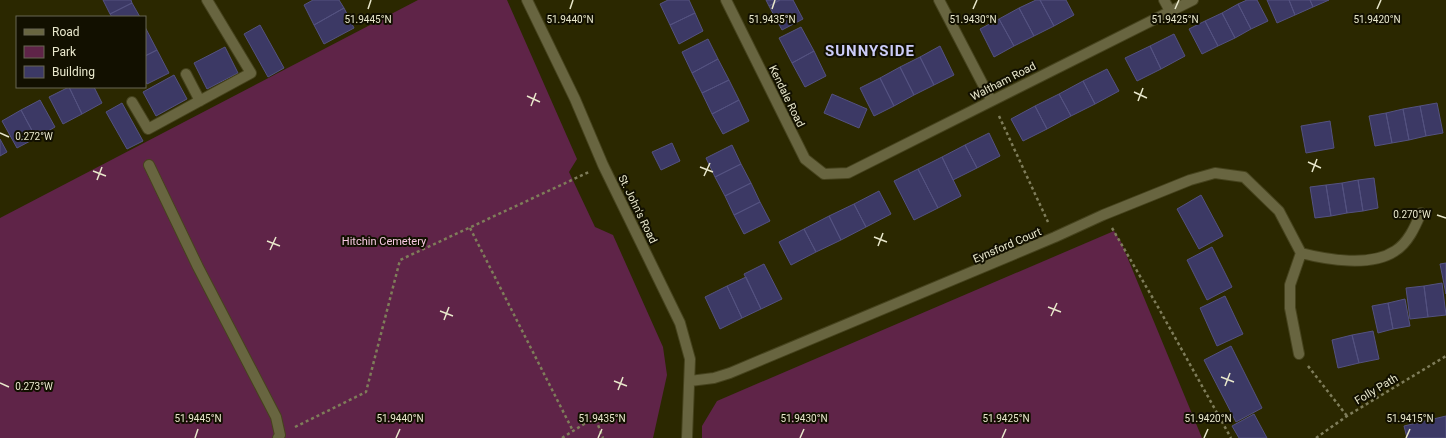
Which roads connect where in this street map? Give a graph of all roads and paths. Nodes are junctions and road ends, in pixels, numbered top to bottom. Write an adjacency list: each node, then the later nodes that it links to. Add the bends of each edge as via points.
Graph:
1 (207, 0): 10 (street, via 251,73)
2 (527, 0): 13 (street, St. John's Road, via 575,99)
3 (726, 0): 14 (street, Kendale Road, via 805,159 824,174)
4 (939, 0): 9 (street)
5 (1164, 0): 7 (street)
6 (1193, 0): 7 (street, Waltham Road)
7 (1170, 11): 9 (street, Waltham Road)
8 (186, 74): 10 (street)
9 (991, 100): 14 (street, Waltham Road); 18 (path)
10 (200, 101): 11 (street, via 148,129)
11 (132, 102)
12 (149, 165): 25 (street, via 198,267 276,417)
13 (603, 165): 17 (path); 22 (street, St. John's Road, via 680,323 690,359)
14 (848, 173)
15 (1421, 213): 19 (street, via 1408,239 1384,258 1352,260)
16 (1103, 215): 18 (street, Eynsford Court); 19 (street, Eynsford Court, via 1190,180 1215,173 1244,178 1279,211); 29 (path, via 1155,301)
17 (470, 228): 24 (path); 25 (path, via 400,260 366,392)
18 (1056, 237): 22 (street, Eynsford Court, via 730,373)
19 (1301, 253): 20 (street, via 1290,286 1290,308)
20 (1299, 354): 23 (path)
21 (1446, 356): 23 (path, Folly Path)
22 (690, 381): 28 (street, St. John's Road)
23 (1347, 416): 30 (path, Folly Path)
24 (573, 431): 26 (path); 27 (path, via 595,417)
25 (279, 436)
26 (562, 438)
27 (603, 438)
28 (687, 438)
29 (1231, 438)
30 (1316, 438)

